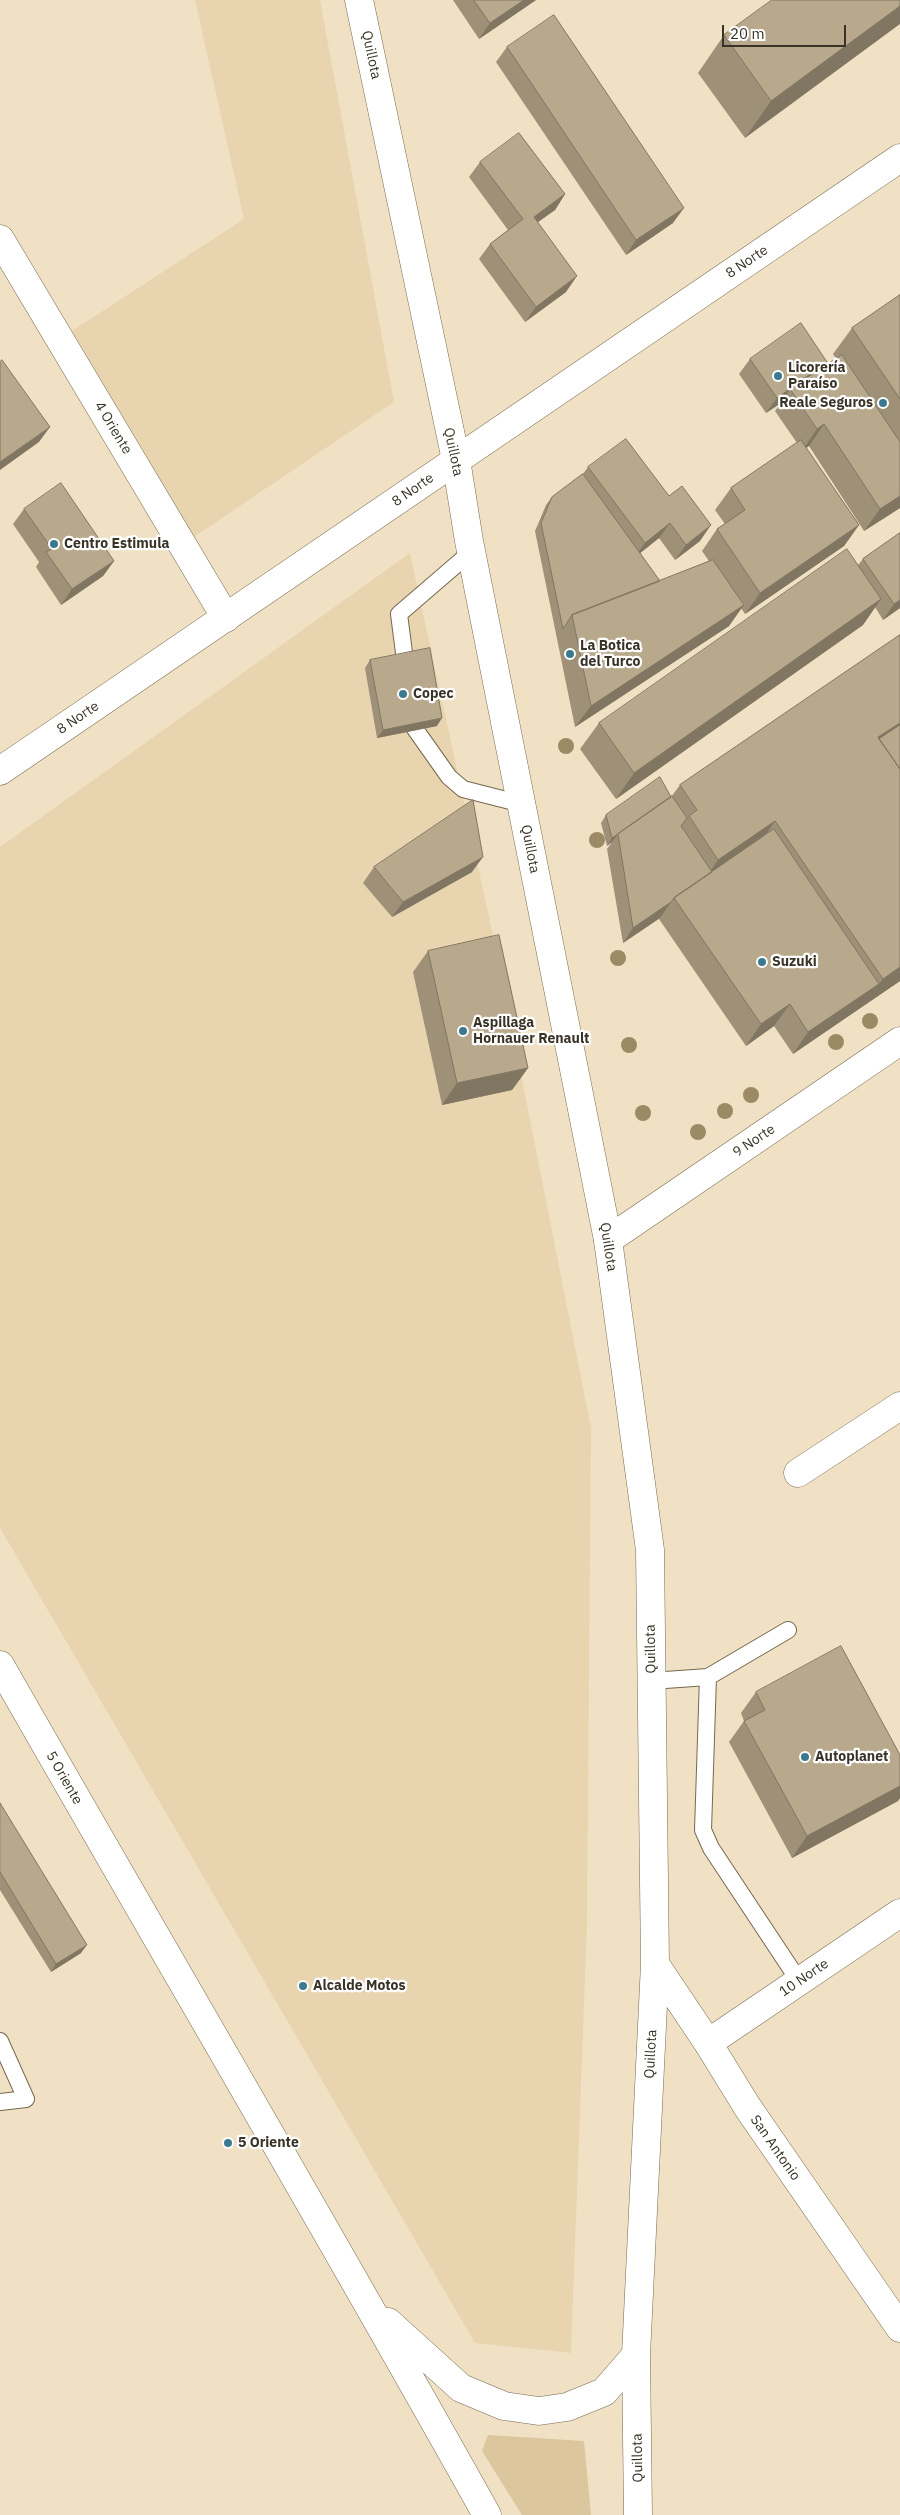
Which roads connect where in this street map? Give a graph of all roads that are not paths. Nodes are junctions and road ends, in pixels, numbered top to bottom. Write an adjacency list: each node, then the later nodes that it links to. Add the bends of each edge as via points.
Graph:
1 (359, 0): 4 (main road, Quillota)
2 (900, 158): 4 (main road, 8 Norte)
3 (0, 239): 6 (main road, 4 Oriente)
4 (456, 460): 5 (main road, Quillota); 6 (main road, 8 Norte)
5 (471, 552): 8 (main road, Quillota); 8 (lane, via 399,614 413,726 449,777 463,789)
6 (226, 618): 7 (main road, 8 Norte)
7 (0, 772)
8 (522, 804): 10 (main road, Quillota)
9 (900, 1041): 10 (main road, 9 Norte)
10 (608, 1240): 16 (main road, Quillota, via 650,1550)
11 (900, 1406): 12 (main road)
12 (798, 1473)
13 (788, 1630): 15 (lane)
14 (3, 1676): 23 (main road, 5 Oriente)
15 (708, 1677): 16 (lane); 19 (lane, via 703,1830 711,1848)
16 (651, 1681): 18 (main road, Quillota)
17 (900, 1912): 19 (main road, 10 Norte)
18 (656, 1964): 21 (main road, San Antonio); 25 (main road, Quillota)
19 (799, 1981): 21 (main road, 10 Norte)
20 (0, 2041): 22 (lane, via 26,2099)
21 (708, 2043): 24 (main road, San Antonio, via 748,2108)
22 (0, 2102)
23 (370, 2306): 25 (main road, via 461,2388 504,2406 539,2411 567,2407 604,2392); 26 (main road, 5 Oriente)
24 (900, 2328)
25 (636, 2355): 27 (main road, Quillota)
26 (487, 2515)
27 (638, 2515)

